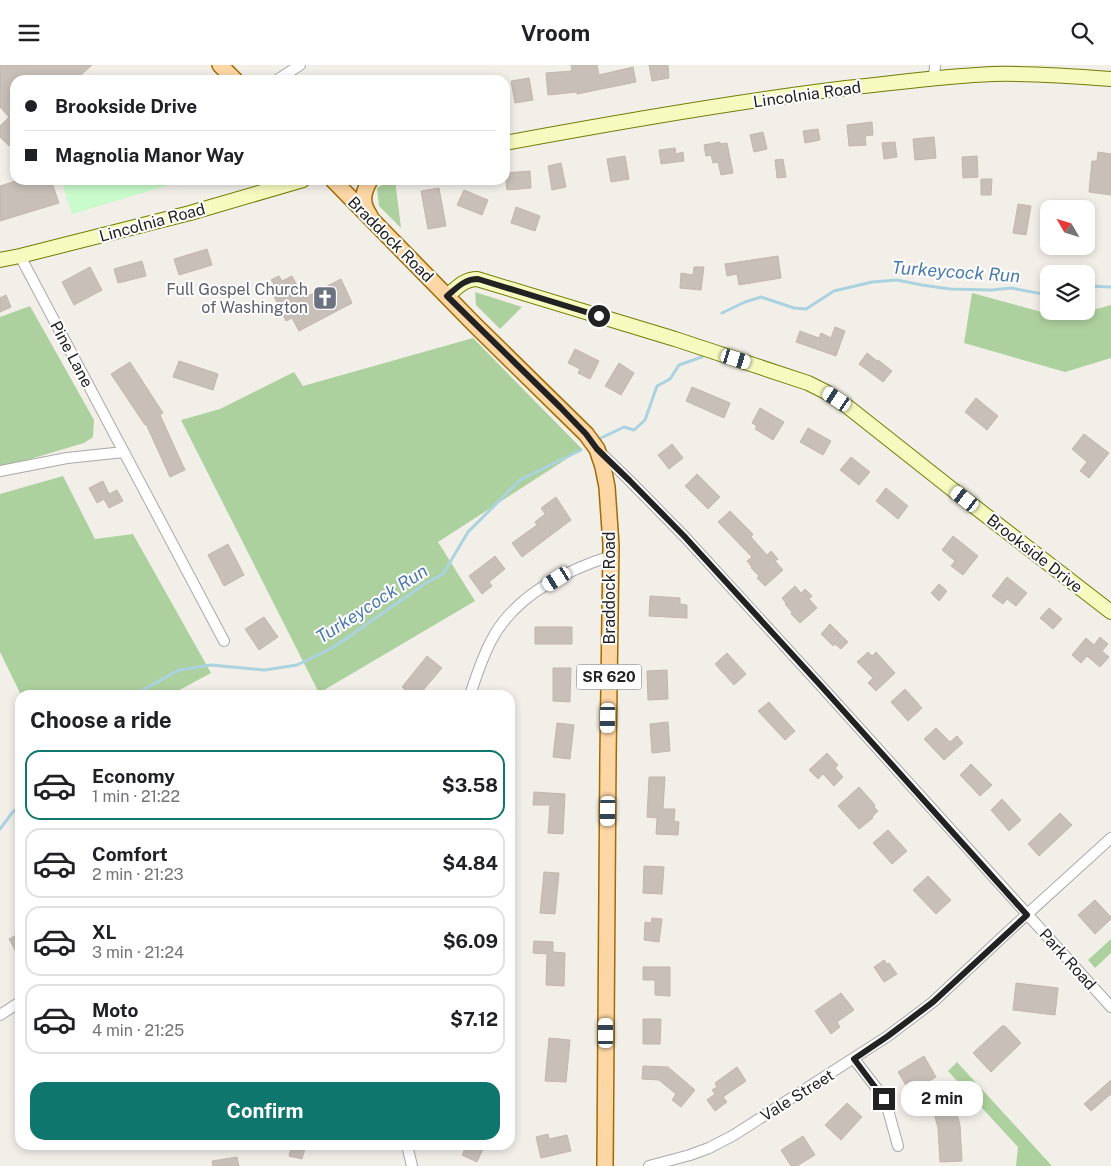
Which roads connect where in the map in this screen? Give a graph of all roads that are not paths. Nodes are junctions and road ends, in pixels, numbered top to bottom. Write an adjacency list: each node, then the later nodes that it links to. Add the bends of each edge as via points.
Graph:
1 (220, 65): 4 (main road)
2 (300, 65): 5 (street)
3 (935, 71): 6 (main road, Lincolnia Road); 7 (main road, Lincolnia Road)
4 (229, 75)
5 (285, 75)
6 (1111, 79)
7 (510, 142)
8 (286, 185): 12 (main road, Lincolnia Road)
9 (338, 185): 11 (main road, Braddock Road / SR 620)
10 (368, 185): 11 (main road, via 364,203)
11 (378, 228): 14 (main road, Braddock Road / SR 620)
12 (20, 256): 13 (main road, Lincolnia Road); 16 (street, Pine Lane)
13 (0, 260)
14 (447, 296): 15 (main road, Braddock Road / SR 620, via 560,407); 19 (main road, Brookside Drive, via 462,283 478,279 808,383 848,407)
15 (597, 449): 18 (main road, Braddock Road / SR 620, via 608,487); 23 (street, Park Road, via 684,536)
16 (124, 452): 17 (street, via 67,458); 20 (street, Pine Lane)
17 (0, 471)
18 (611, 557): 21 (street, via 557,579 512,611 491,640); 31 (main road, Braddock Road / SR 620)
19 (1111, 612)
20 (224, 641)
21 (472, 690)
22 (1111, 839): 23 (street, Vale Street)
23 (1027, 915): 25 (street, Park Road); 27 (street, Vale Street, via 933,1002)
24 (15, 1006): 26 (street)
25 (1111, 1007)
26 (0, 1015)
27 (854, 1059): 28 (street, via 884,1099); 32 (street, Vale Street, via 734,1135 690,1155)
28 (898, 1146)
29 (408, 1150): 30 (street)
30 (412, 1166)
31 (605, 1166)
32 (649, 1166)

